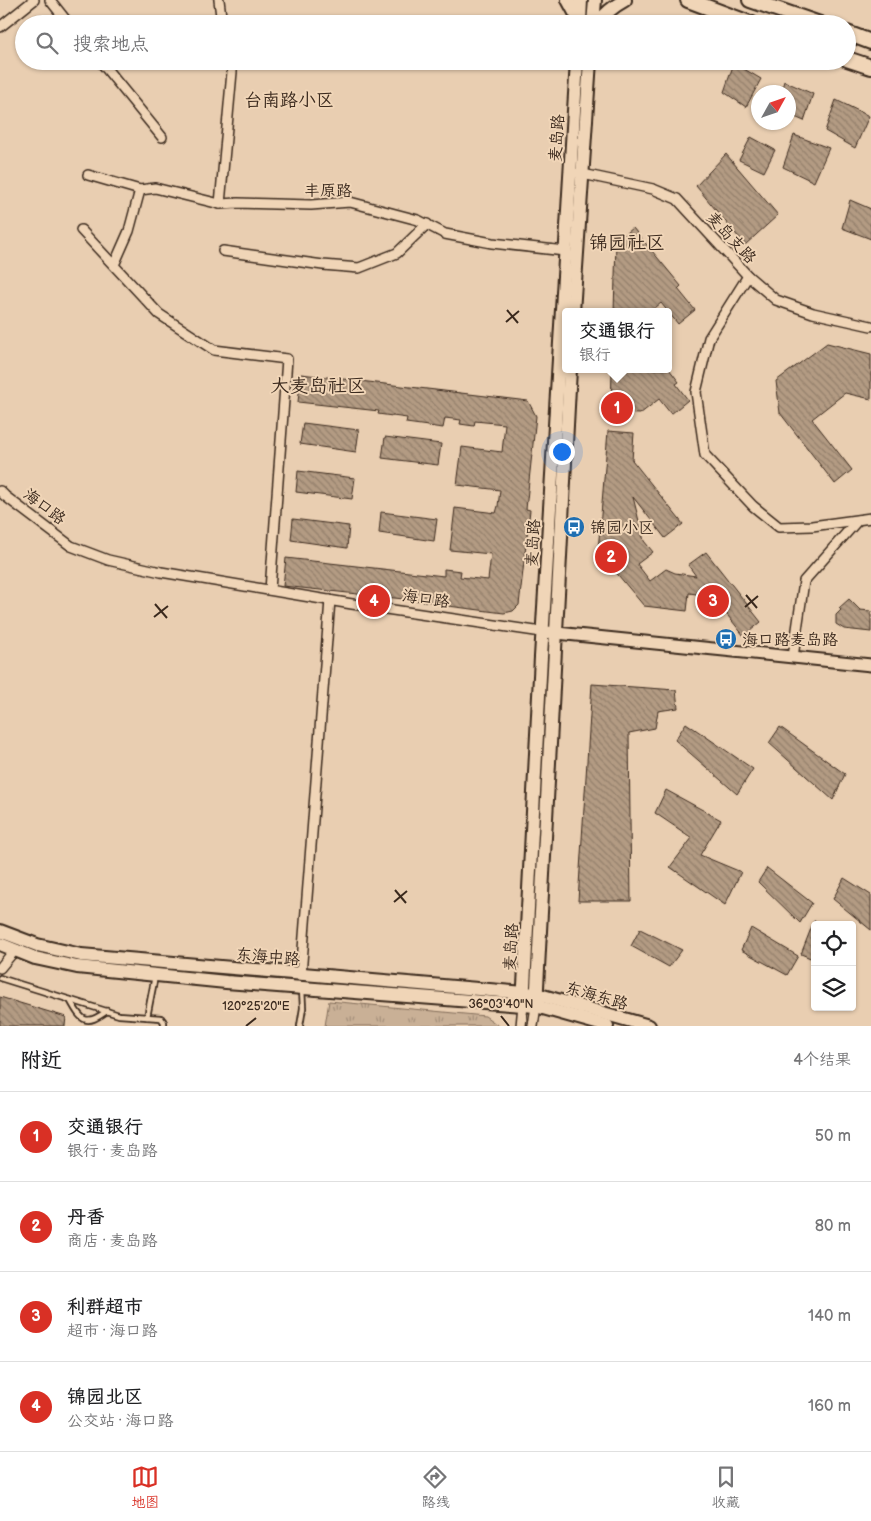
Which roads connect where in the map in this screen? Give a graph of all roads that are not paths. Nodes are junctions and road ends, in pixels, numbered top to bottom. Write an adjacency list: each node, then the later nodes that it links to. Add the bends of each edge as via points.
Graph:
1 (34, 0): 10 (street)
2 (50, 0): 12 (street)
3 (219, 0): 13 (street)
4 (568, 0): 14 (main road)
5 (581, 0): 15 (main road)
6 (595, 0): 16 (main road)
7 (625, 0): 17 (main road)
8 (688, 0): 18 (main road)
9 (750, 0): 19 (main road)
10 (15, 15)
11 (15, 15): 20 (street)
12 (62, 15)
13 (221, 15)
14 (578, 15)
15 (583, 15)
16 (588, 15)
17 (604, 15)
18 (728, 15)
19 (794, 15)
20 (0, 27)
21 (856, 36): 22 (main road)
22 (871, 42)
23 (856, 62): 24 (main road)
24 (871, 67)
25 (107, 70): 29 (street)
26 (232, 70): 33 (street)
27 (577, 70): 30 (main road, 麦岛路)
28 (589, 70): 30 (main road, 麦岛路)
29 (162, 137)
30 (576, 173): 37 (main road, 麦岛路); 39 (street, 麦岛支路, via 653,188 677,199); 41 (main road, 麦岛路)
31 (88, 175): 32 (street, 丰原路)
32 (140, 190): 33 (street, 丰原路, via 155,188); 38 (street, via 129,231)
33 (220, 204): 34 (street, 丰原路, via 350,202)
34 (427, 224): 36 (street, via 397,253 359,268); 37 (street, 丰原路, via 445,234 492,244)
35 (81, 230): 38 (street)
36 (223, 251)
37 (565, 251): 40 (main road, 麦岛路)
38 (114, 265): 48 (street, via 160,314 214,350 287,359)
39 (748, 276): 43 (street, 麦岛支路, via 776,300); 47 (street, via 709,338 702,365 696,392 705,455 753,506 779,526)
40 (563, 308)
41 (574, 308)
42 (562, 322): 50 (main road, 麦岛路)
43 (871, 326)
44 (570, 373): 50 (main road, 麦岛路)
45 (2, 496): 48 (street, 海口路, via 71,546 108,560)
46 (871, 518): 47 (street)
47 (858, 520): 51 (street, via 804,581)
48 (270, 590): 49 (street, 海口路)
49 (330, 600): 50 (street, 海口路); 57 (street)
50 (549, 632): 51 (street, 海口路); 61 (main road, 麦岛路)
51 (793, 657): 52 (street, 海口路)
52 (871, 665)
53 (0, 931): 57 (main road, 东海中路, via 37,945 81,955)
54 (0, 944): 55 (main road, 东海中路)
55 (15, 950): 56 (street); 58 (main road, 东海中路, via 77,967)
56 (0, 968)
57 (301, 975): 60 (lane); 61 (main road, 东海中路)
58 (155, 976): 60 (main road, 东海中路); 64 (lane)
59 (0, 978): 62 (lane)
60 (302, 988): 61 (main road, 东海中路); 66 (lane)
61 (530, 999): 67 (street, 麦岛路); 68 (street, 麦岛路); 69 (main road, 东海东路); 70 (main road, 东海东路)
62 (70, 1000): 63 (lane); 63 (lane, via 82,1020 97,1019)
63 (107, 1011): 64 (lane)
64 (147, 1017): 65 (lane, via 161,1018)
65 (164, 1026)
66 (300, 1026)
67 (521, 1026)
68 (533, 1026)
69 (607, 1026)
70 (649, 1026)

